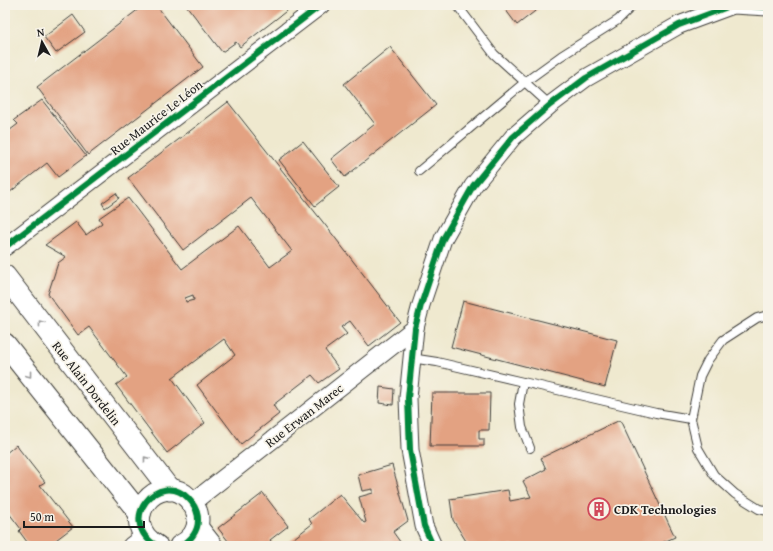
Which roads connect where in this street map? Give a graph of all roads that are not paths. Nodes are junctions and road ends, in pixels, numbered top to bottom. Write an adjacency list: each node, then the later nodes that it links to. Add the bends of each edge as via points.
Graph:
1 (321, 5): 9 (street, Rue Maurice Le Léon)
2 (456, 5): 6 (lane, via 494,54)
3 (633, 5): 6 (lane, via 618,20)
4 (733, 5): 5 (street); 7 (street, via 679,25 586,78)
5 (768, 7)
6 (525, 82): 7 (lane); 8 (lane)
7 (550, 105): 13 (street, via 514,137 473,186 443,240)
8 (419, 171)
9 (5, 247)
10 (5, 266): 11 (street, Rue Alain Dordelin)
11 (5, 276): 19 (street, Rue Alain Dordelin, one-way to 11)
12 (768, 315): 17 (lane, via 757,318 723,340 708,360 700,376)
13 (415, 328): 15 (street); 20 (street, Rue Erwan Marec)
14 (5, 344): 22 (street, one-way to 22)
15 (411, 358): 16 (lane); 27 (street, via 408,398 410,450 424,526)
16 (523, 382): 17 (lane); 18 (lane, via 519,404 522,427)
17 (691, 419): 21 (lane, via 698,448 714,475 735,494 759,508)
18 (530, 448)
19 (170, 490): 20 (street, via 187,496); 22 (street, via 161,491 147,499)
20 (193, 502): 23 (street, via 197,510)
21 (768, 510)
22 (140, 514): 24 (street)
23 (197, 527): 25 (street, via 193,536); 26 (street)
24 (144, 543)
25 (180, 546)
26 (212, 546)
27 (433, 546)

